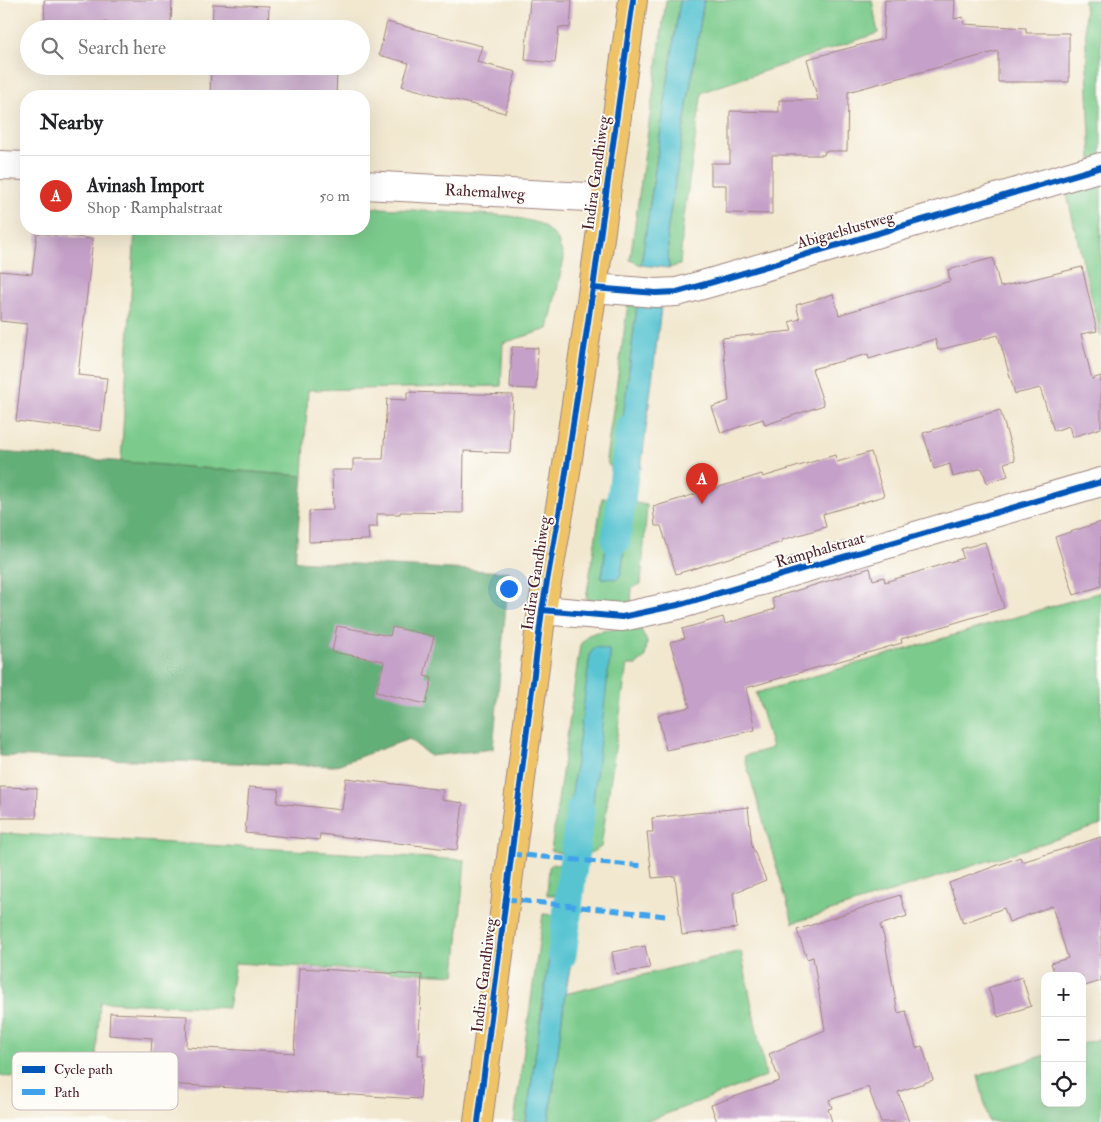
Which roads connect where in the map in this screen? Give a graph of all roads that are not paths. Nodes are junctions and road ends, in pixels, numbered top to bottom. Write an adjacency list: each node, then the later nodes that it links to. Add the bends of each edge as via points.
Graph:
1 (633, 0): 6 (main road, Indira Gandhiweg)
2 (0, 165): 3 (street)
3 (20, 166)
4 (1101, 167): 7 (street, Abigaelslustweg, via 677,292 656,294)
5 (370, 184): 6 (street, Rahemalweg)
6 (606, 198): 7 (main road, Indira Gandhiweg)
7 (594, 288): 9 (main road, Indira Gandhiweg)
8 (1101, 482): 9 (street, Ramphalstraat, via 678,605 622,617)
9 (542, 610): 10 (main road, Indira Gandhiweg)
10 (478, 1122)

